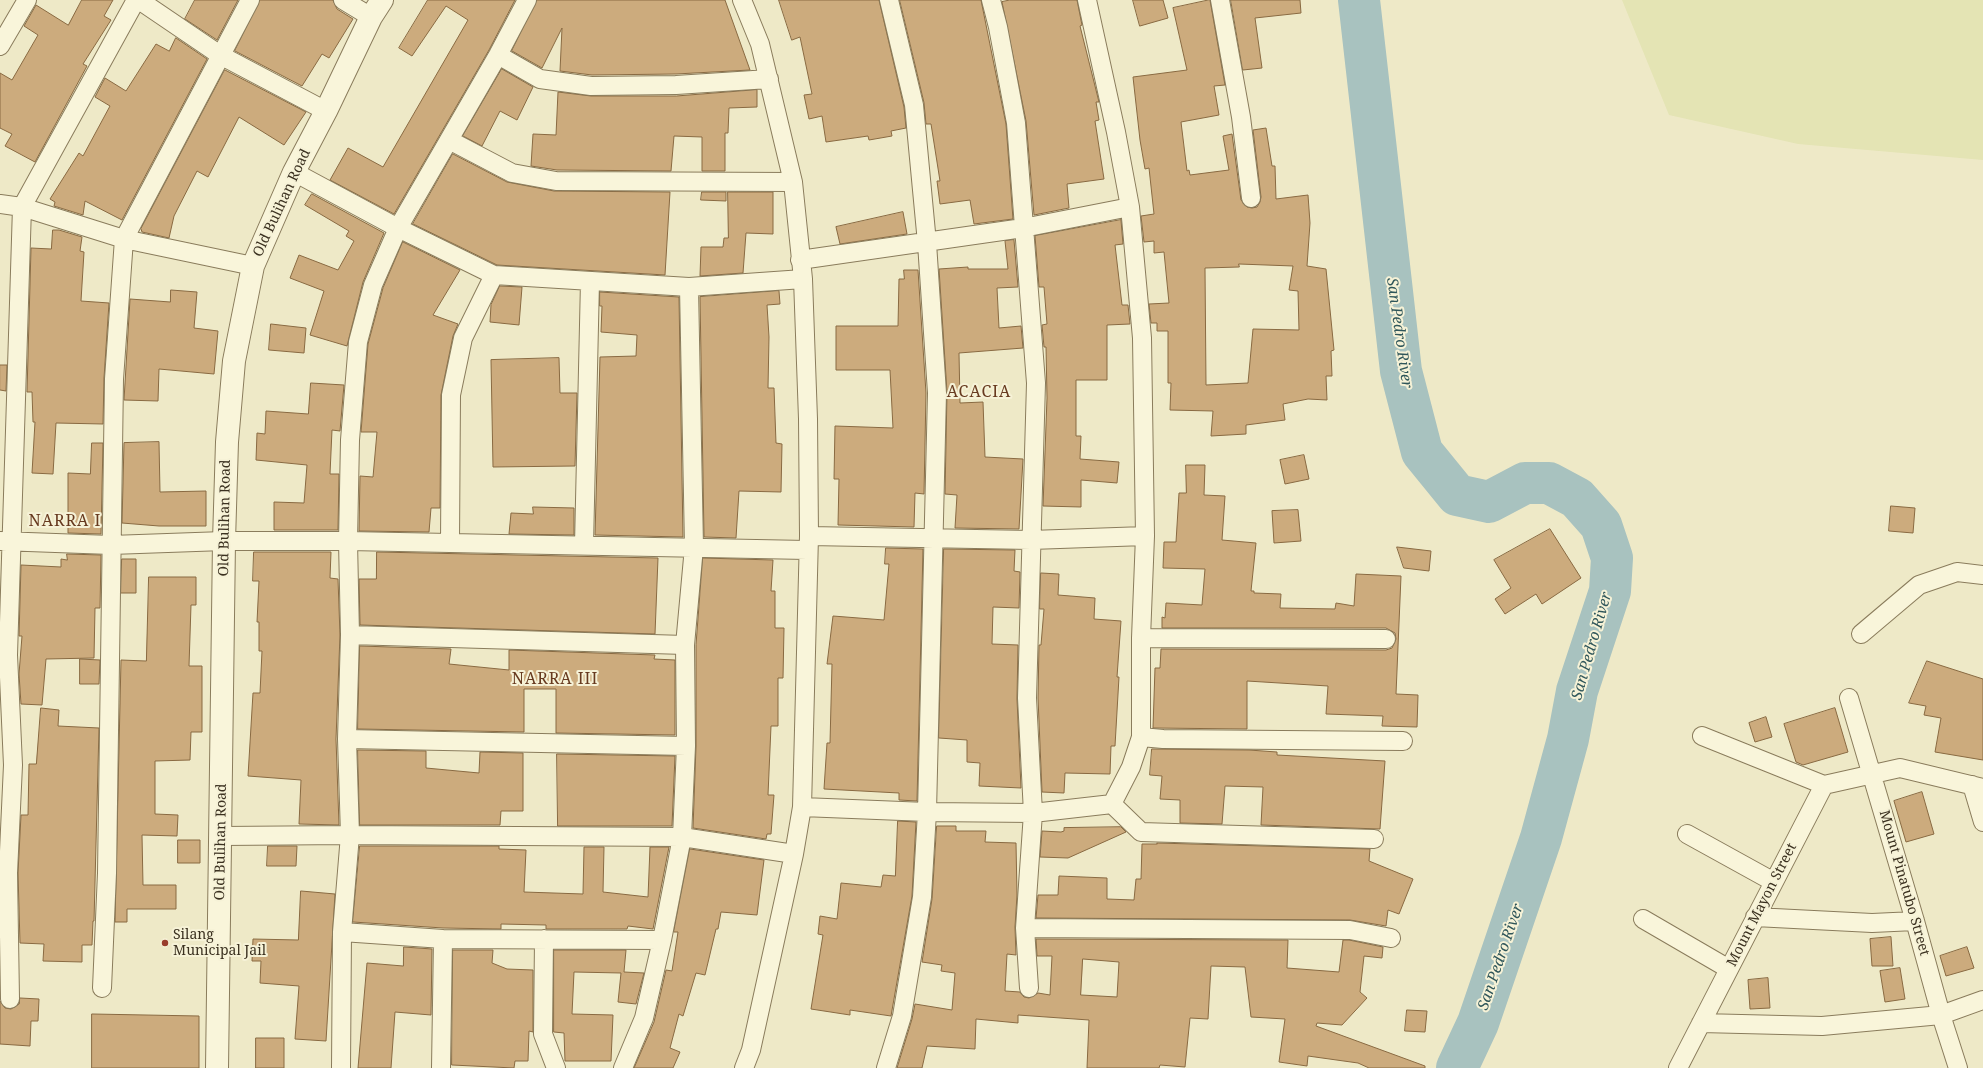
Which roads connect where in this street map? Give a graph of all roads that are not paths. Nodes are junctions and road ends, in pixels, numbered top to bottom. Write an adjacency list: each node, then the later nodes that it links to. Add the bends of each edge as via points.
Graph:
1 (27, 0): 12 (street)
2 (138, 0): 13 (street); 22 (street)
3 (250, 0): 13 (street)
4 (343, 0): 11 (street)
5 (527, 0): 14 (street)
6 (742, 0): 15 (street, via 760,44)
7 (888, 0): 27 (street, via 914,105)
8 (991, 0): 25 (street, via 1016,123)
9 (1087, 0): 23 (street)
10 (1220, 0): 20 (street, via 1241,117)
11 (377, 8): 16 (street, Old Bulihan Road)
12 (0, 46)
13 (220, 55): 16 (street); 26 (street)
14 (498, 55): 15 (street, via 540,79 591,86 676,85); 17 (street)
15 (769, 79): 19 (street)
16 (326, 111): 18 (street, Old Bulihan Road)
17 (449, 140): 19 (street, via 512,173 556,181); 24 (street)
18 (294, 172): 24 (street); 29 (street, Old Bulihan Road)
19 (793, 182): 28 (street)
20 (1251, 198)
21 (0, 204): 22 (street)
22 (22, 207): 26 (street); 37 (street, via 22,250)
23 (1130, 207): 25 (street); 34 (street, via 1142,338)
24 (398, 228): 30 (street); 39 (street, via 373,285 358,342 350,440)
25 (1023, 228): 27 (street); 36 (street, via 1036,383)
26 (124, 239): 29 (street); 42 (street, via 114,378)
27 (927, 243): 28 (street); 35 (street, via 937,393)
28 (800, 260): 31 (street)
29 (253, 266): 38 (street, Old Bulihan Road, via 234,361 227,442)
30 (494, 275): 32 (street); 40 (street, via 463,338 451,395)
31 (803, 280): 33 (street); 41 (street, via 808,419)
32 (590, 281): 33 (street); 43 (street)
33 (689, 287): 44 (street)
34 (1145, 536): 36 (street); 48 (street)
35 (934, 539): 36 (street); 41 (street); 62 (street)
36 (1032, 540): 63 (street, via 1027,698)
37 (6, 541): 42 (street); 84 (street, via 13,765 8,873)
38 (224, 541): 39 (street); 42 (street); 67 (street, Old Bulihan Road)
39 (348, 541): 40 (street); 47 (street)
40 (450, 542): 43 (street)
41 (808, 543): 44 (street); 61 (street)
42 (112, 545): 82 (street, via 107,873)
43 (584, 545): 44 (street)
44 (694, 547): 50 (street)
45 (1983, 575): 46 (street, via 1957,572 1920,585)
46 (1861, 634)
47 (350, 635): 50 (street); 54 (street)
48 (1141, 638): 49 (street); 53 (street)
49 (1386, 639)
50 (685, 645): 56 (street)
51 (1849, 698): 57 (street, Mount Pinatubo Street)
52 (1702, 736): 58 (street)
53 (1140, 737): 55 (street); 60 (street, via 1131,767)
54 (347, 739): 56 (street); 66 (street)
55 (1403, 741)
56 (686, 746): 68 (street)
57 (1872, 774): 58 (street); 59 (street, via 1900,768); 74 (street, Mount Pinatubo Street)
58 (1824, 785): 71 (street, Mount Mayon Street)
59 (1978, 786): 64 (street)
60 (1112, 804): 63 (street); 69 (street, via 1140,832)
61 (802, 807): 62 (street); 70 (street)
62 (927, 812): 63 (street); 94 (street, via 922,897 902,1016)
63 (1033, 813): 75 (street)
64 (1983, 822)
65 (1687, 834): 71 (street)
66 (350, 835): 67 (street); 68 (street); 76 (street)
67 (221, 836): 89 (street, Old Bulihan Road)
68 (682, 837): 70 (street); 80 (street)
69 (1374, 839)
70 (794, 854): 88 (street)
71 (1774, 882): 72 (street, Mount Mayon Street)
72 (1756, 917): 74 (street, via 1872,923); 81 (street, Mount Mayon Street)
73 (1643, 919): 81 (street)
74 (1916, 921): 86 (street, Mount Pinatubo Street)
75 (1025, 928): 77 (street, via 1350,930); 83 (street)
76 (342, 932): 78 (street); 90 (street)
77 (1391, 938)
78 (443, 939): 79 (street); 91 (street)
79 (544, 939): 80 (street); 92 (street, via 543,1034)
80 (662, 940): 93 (street, via 644,1018)
81 (1728, 969): 87 (street, Mount Mayon Street)
82 (102, 988)
83 (1029, 988)
84 (10, 1000)
85 (1983, 1000): 86 (street)
86 (1941, 1015): 87 (street, via 1822,1026); 96 (street, Mount Pinatubo Street)
87 (1701, 1023): 95 (street, Mount Mayon Street)
88 (747, 1067)
89 (217, 1068)
90 (341, 1068)
91 (440, 1068)
92 (556, 1068)
93 (623, 1068)
94 (886, 1068)
95 (1678, 1068)
96 (1958, 1068)

